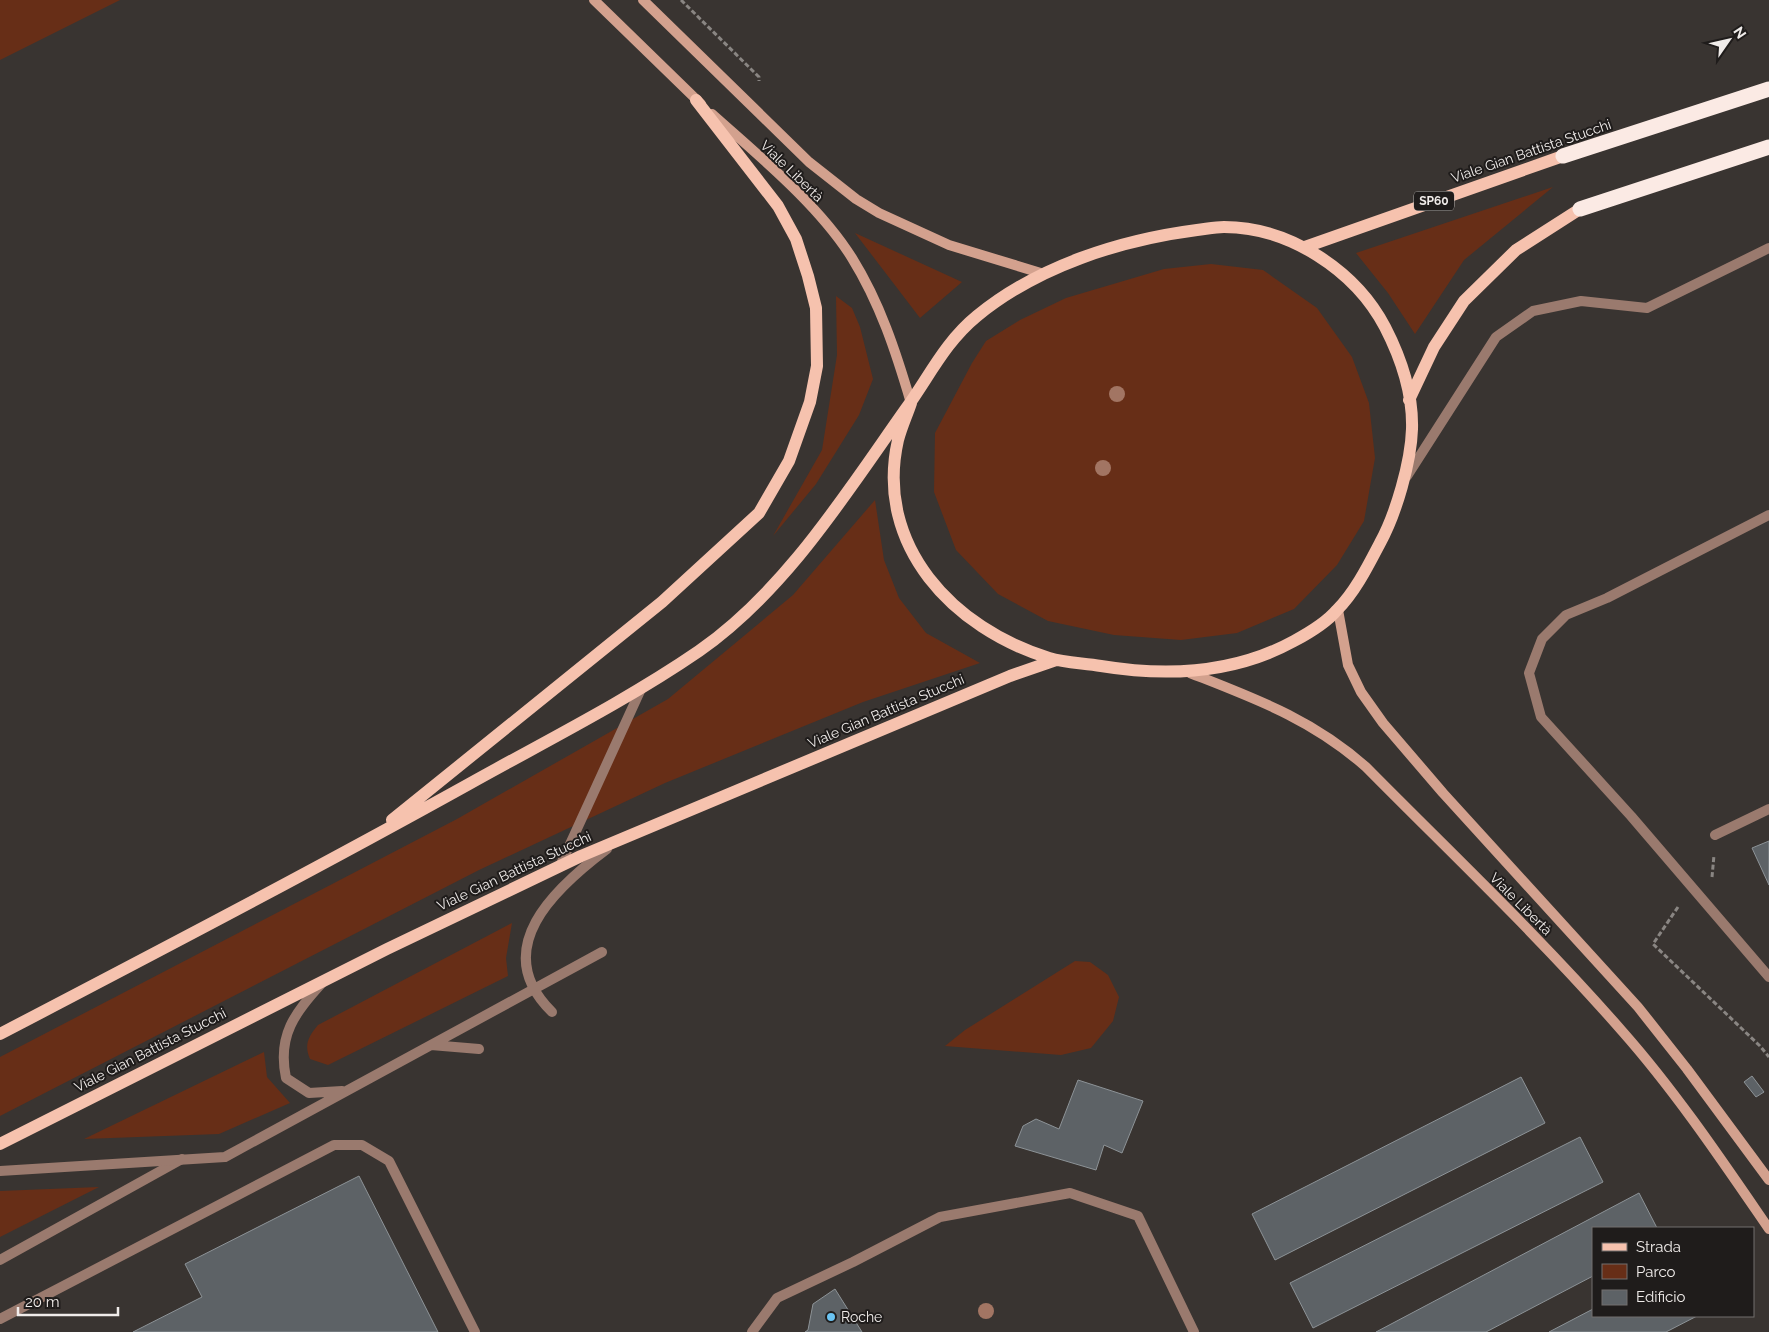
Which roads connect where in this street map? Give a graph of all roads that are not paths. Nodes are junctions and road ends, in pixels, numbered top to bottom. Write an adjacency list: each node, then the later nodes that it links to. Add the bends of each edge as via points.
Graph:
1 (594, 0): 4 (main road, Viale Libertà)
2 (643, 0): 10 (main road, Viale Libertà, via 809,162 856,199 878,213 949,245)
3 (1769, 89): 6 (highway, Viale Gian Battista Stucchi / SP60)
4 (696, 100): 12 (main road, Viale Libertà, via 783,178 852,257 888,328); 22 (main road, via 778,206 796,239 808,276 816,308 817,366 810,402 789,461 759,513 662,602)
5 (1769, 147): 7 (highway)
6 (1563, 156): 8 (main road, Viale Gian Battista Stucchi / SP60)
7 (1580, 210): 11 (main road, via 1516,250 1464,301 1434,347)
8 (1305, 247): 10 (main road, Viale Gian Battista Stucchi, via 1269,234 1224,227 1120,244); 11 (main road, Viale Gian Battista Stucchi, via 1355,284 1377,311 1402,366)
9 (1769, 248): 13 (street, via 1648,308 1581,301 1533,310 1496,337)
10 (1044, 274): 12 (main road, Viale Gian Battista Stucchi, via 973,319 949,343)
11 (1409, 400): 13 (main road, Viale Gian Battista Stucchi, via 1412,431)
12 (911, 403): 16 (main road, Viale Gian Battista Stucchi, via 898,442 894,477 898,513 910,548 924,574 949,602 975,623 1012,645); 18 (main road, Viale Gian Battista Stucchi, via 796,560 758,600 706,646)
13 (1402, 483): 15 (main road, Viale Gian Battista Stucchi, via 1390,525)
14 (1769, 514): 25 (street, via 1607,598 1566,615 1542,639 1529,673 1541,717)
15 (1338, 610): 17 (main road, Viale Gian Battista Stucchi, via 1310,633 1275,651 1241,663); 36 (main road, Viale Libertà, via 1348,665 1361,692 1383,723 1638,1007)
16 (1056, 660): 17 (main road, Viale Gian Battista Stucchi, via 1125,670); 21 (main road, Viale Gian Battista Stucchi, via 1010,676)
17 (1190, 673): 37 (main road, Viale Libertà, via 1272,706 1311,726 1366,767 1547,949 1624,1033 1657,1073)
18 (641, 689): 22 (main road, Viale Gian Battista Stucchi); 23 (street)
19 (1769, 809): 20 (street)
20 (1715, 835)
21 (616, 842): 23 (main road, Viale Gian Battista Stucchi); 27 (street, via 580,869 551,897 531,927 526,962)
22 (364, 843): 29 (main road, Viale Gian Battista Stucchi)
23 (560, 866): 26 (main road, Viale Gian Battista Stucchi)
24 (602, 952): 27 (street)
25 (1769, 977)
26 (325, 980): 32 (street, via 298,1010 286,1033 282,1060 286,1078 309,1093); 33 (main road, Viale Gian Battista Stucchi)
27 (534, 989): 28 (street, via 537,997); 30 (street)
28 (552, 1012)
29 (0, 1034)
30 (430, 1045): 31 (street); 32 (street)
31 (480, 1049)
32 (345, 1091): 34 (street, via 225,1157)
33 (0, 1144)
34 (182, 1159): 35 (street); 38 (street)
35 (0, 1171)
36 (1769, 1180)
37 (1769, 1229)
38 (0, 1260)
39 (0, 1320): 40 (street, via 334,1145 362,1145 389,1160)
40 (475, 1332)
41 (752, 1332): 42 (street, via 777,1298 940,1217 1070,1193 1138,1216)
42 (1194, 1332)

